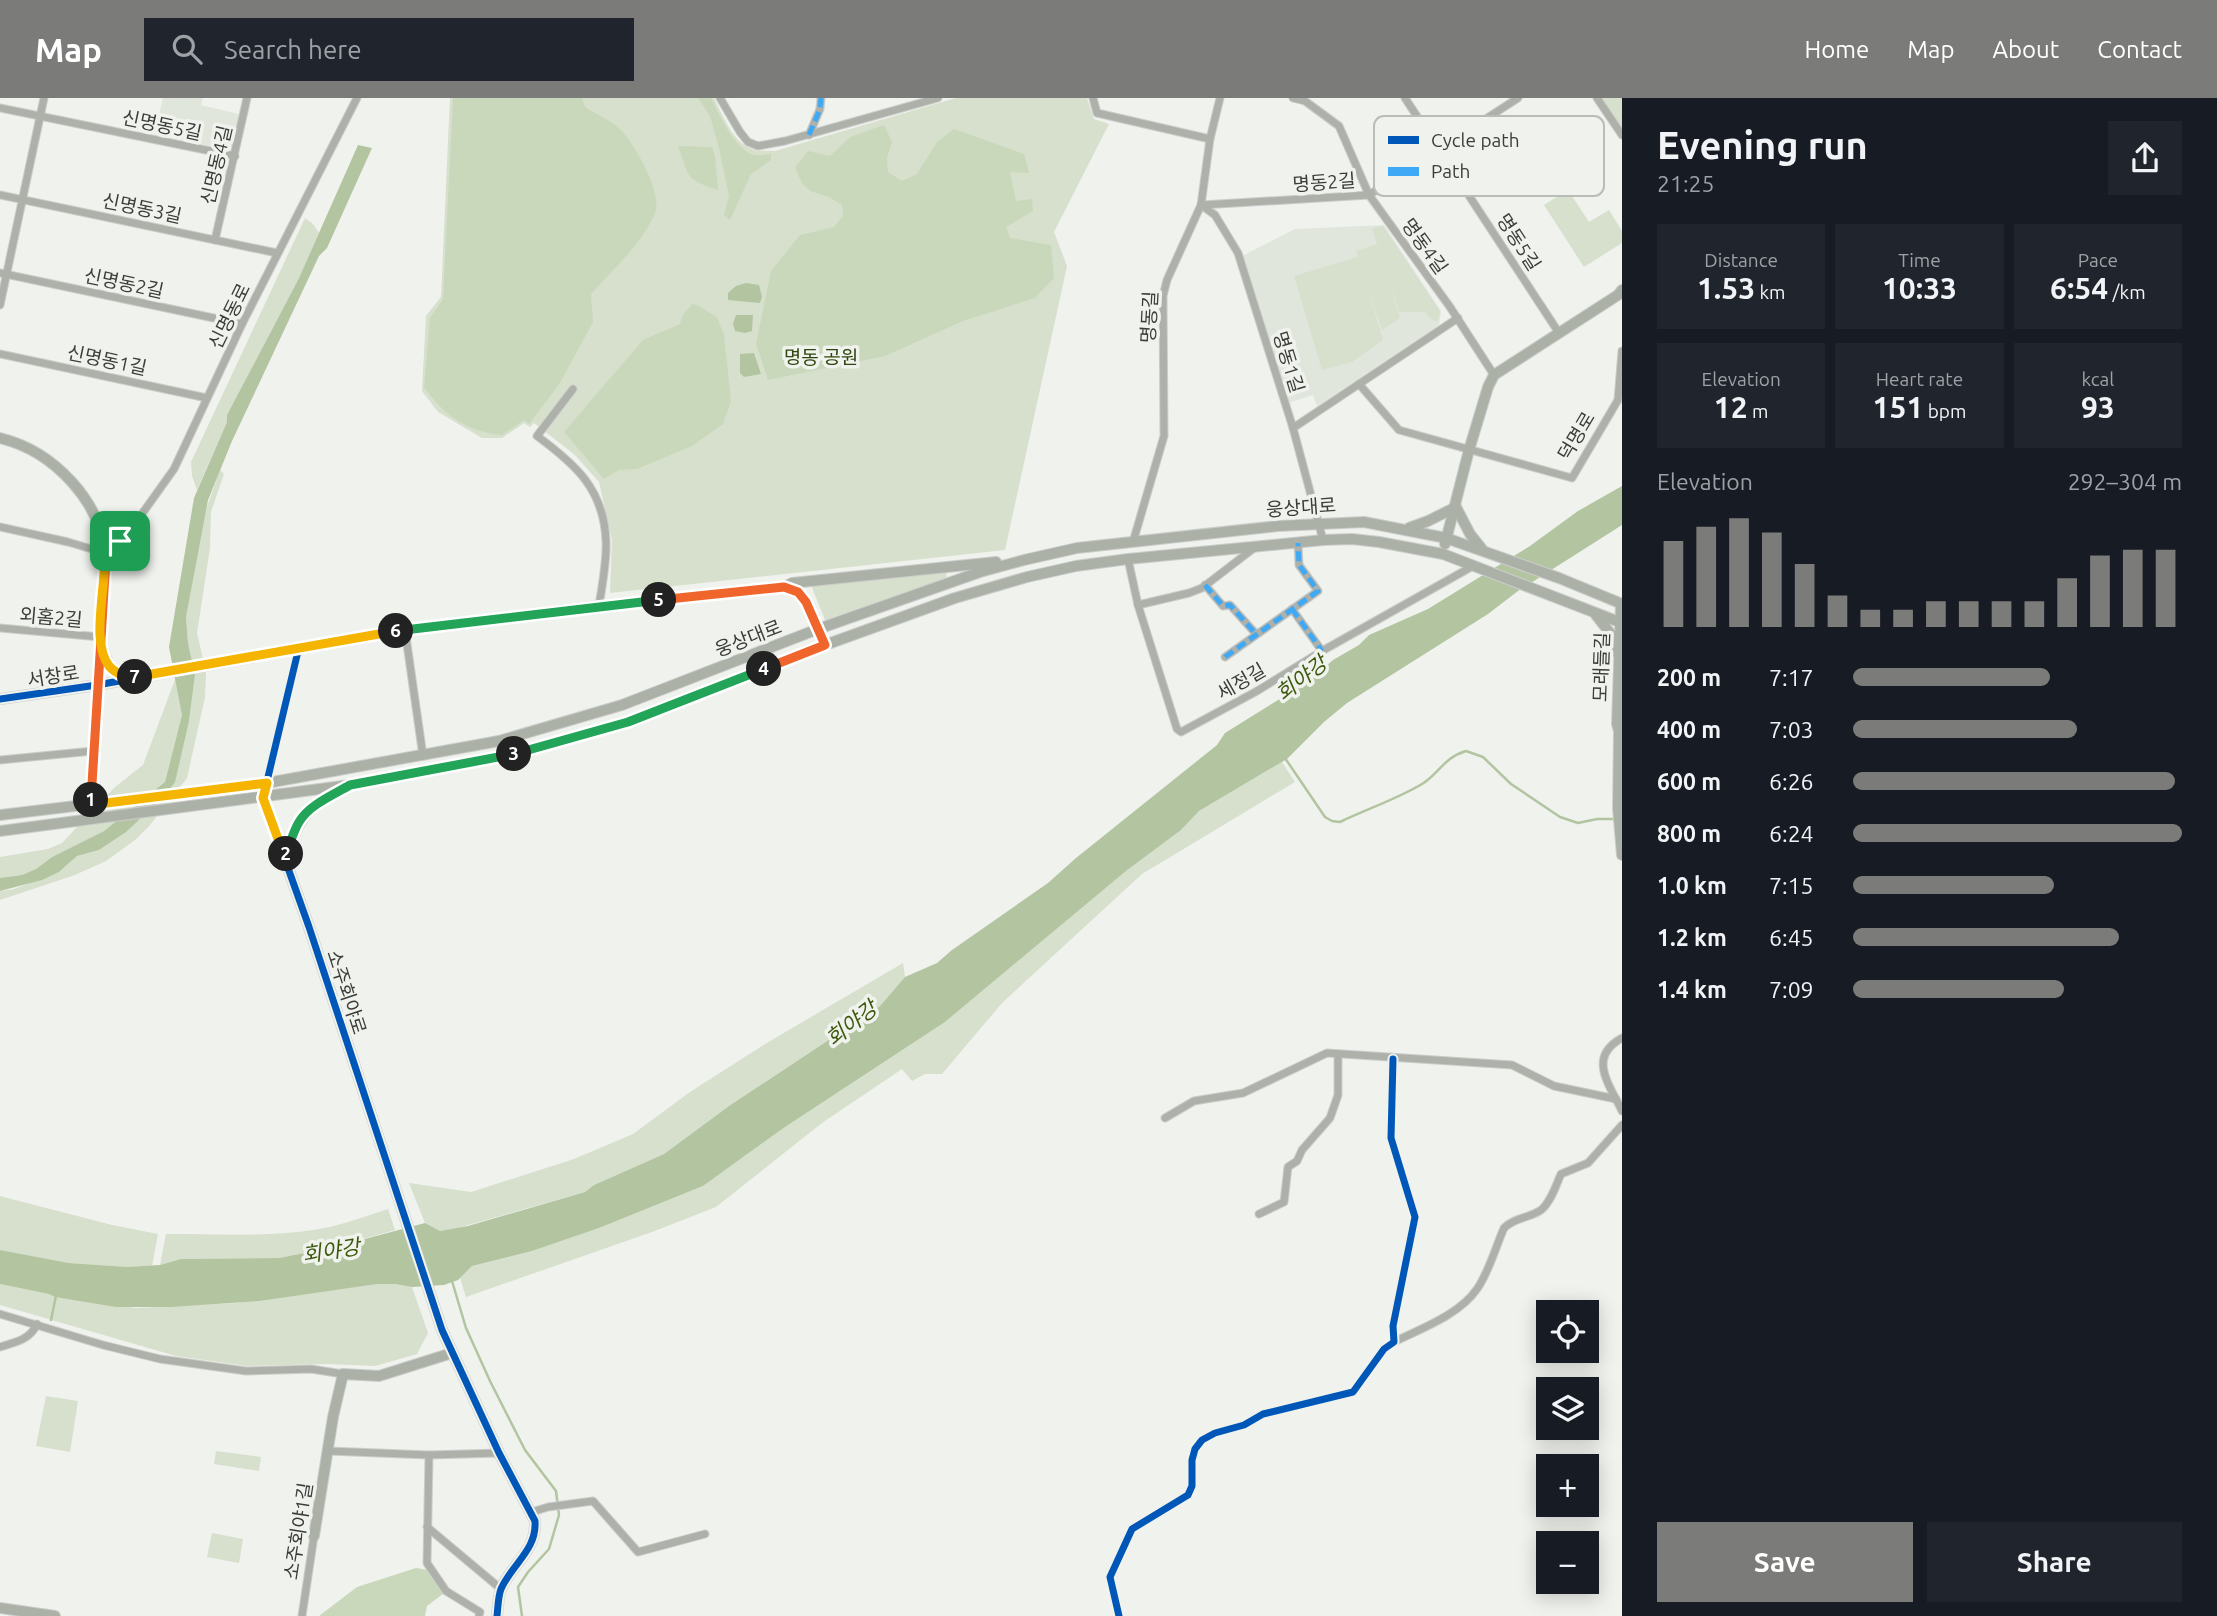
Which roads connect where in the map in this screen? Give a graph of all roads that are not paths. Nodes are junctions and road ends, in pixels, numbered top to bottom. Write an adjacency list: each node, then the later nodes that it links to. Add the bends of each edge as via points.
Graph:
1 (44, 98): 17 (street)
2 (247, 98): 23 (street, 신명동4길)
3 (346, 98): 14 (street)
4 (720, 98): 20 (street, via 748,142 770,145)
5 (821, 98): 20 (street)
6 (938, 98): 20 (street)
7 (1093, 98): 22 (street, via 1097,113)
8 (1220, 98): 22 (street, 명동길)
9 (1293, 98): 26 (street, 명동4길, via 1339,126)
10 (1405, 98): 18 (street, 명동5길)
11 (1501, 98): 15 (street)
12 (1518, 98): 15 (street, 명동2길)
13 (1597, 98): 21 (street)
14 (356, 99): 31 (street, 신명동로)
15 (1506, 106): 19 (street, 명동2길)
16 (0, 108): 17 (street, 신명동5길)
17 (40, 116): 23 (street, 신명동5길); 28 (street)
18 (1417, 116)
19 (1490, 116)
20 (809, 135)
21 (1622, 135)
22 (1210, 139): 29 (street, 명동길)
23 (235, 156): 30 (street, 신명동4길)
24 (1374, 192): 26 (street, 명동2길)
25 (0, 195): 28 (street, 신명동3길)
26 (1369, 195): 29 (street, 명동2길); 35 (street, 명동4길)
27 (1470, 196): 37 (street, 명동5길)
28 (23, 200): 30 (street, 신명동3길); 32 (street)
29 (1201, 205): 44 (street, 명동1길, via 1215,215 1238,253); 55 (street, 명동길, via 1163,296 1164,436)
30 (215, 240): 31 (street, 신명동3길)
31 (277, 253): 36 (street, 신명동로)
32 (3, 274): 34 (street); 36 (street, 신명동2길)
33 (1621, 296): 37 (main road)
34 (0, 304)
35 (1458, 318): 40 (street, 명동4길); 41 (street)
36 (242, 324): 43 (street, 신명동로)
37 (1559, 333): 40 (main road)
38 (1622, 351): 46 (street, 덕명로, via 1618,400 1572,478)
39 (0, 354): 43 (street, 신명동1길)
40 (1494, 375): 46 (main road)
41 (1359, 384): 44 (street); 46 (street, 덕명로, via 1399,430)
42 (573, 389): 69 (street, via 537,436 572,463 598,503 606,542)
43 (207, 398): 54 (street, 신명동로, via 174,469)
44 (1293, 428): 48 (street, 명동1길)
45 (0, 438): 52 (main road, via 40,454 66,476 86,502)
46 (1469, 450): 47 (main road)
47 (1456, 507): 50 (main road); 51 (main road); 58 (main road)
48 (1319, 523): 50 (main road, 웅상대로, via 1364,522); 53 (street, 명동1길); 55 (main road, 웅상대로)
49 (0, 527): 60 (street)
50 (1407, 529): 51 (main road, 웅상대로)
51 (1446, 538): 58 (main road, 웅상대로); 59 (main road)
52 (103, 539): 54 (street); 60 (main road)
53 (1323, 540): 56 (main road, 웅상대로); 59 (main road, 웅상대로, via 1379,542)
54 (120, 541): 60 (street, 신명동로)
55 (1133, 542): 61 (main road, 웅상대로)
56 (1298, 543): 57 (main road, 웅상대로); 70 (street, via 1299,565 1318,590)
57 (1254, 548): 62 (main road, 웅상대로); 64 (street)
58 (1482, 549): 67 (main road, 웅상대로)
59 (1443, 554): 63 (main road, 웅상대로)
60 (106, 555): 78 (main road)
61 (1024, 559): 65 (main road, 서창로); 74 (main road, 웅상대로)
62 (1128, 559): 68 (street, 세정길); 79 (main road, 웅상대로, via 1027,577)
63 (1474, 565): 71 (main road, 웅상대로); 81 (street, 세정길)
64 (1205, 585): 68 (street); 76 (street)
65 (784, 587): 66 (main road, via 798,592); 69 (main road, 서창로)
66 (806, 602): 74 (main road); 77 (main road, via 806,623)
67 (1622, 604): 72 (main road, 모래들길)
68 (1138, 605): 81 (street, 세정길, via 1181,732)
69 (600, 606): 75 (main road, 서창로)
70 (1292, 609): 76 (street); 81 (street)
71 (1591, 611): 72 (main road, 웅상대로); 83 (main road, via 1610,633)
72 (1621, 622): 83 (main road, 모래들길)
73 (0, 628): 78 (street, 외홈2길)
74 (818, 629): 77 (main road, 웅상대로); 79 (main road)
75 (405, 630): 80 (main road, 서창로); 89 (street)
76 (1256, 634): 82 (street)
77 (798, 637): 89 (main road, 웅상대로, via 622,705 499,741)
78 (100, 639): 84 (main road, via 110,667); 85 (main road)
79 (825, 645): 92 (main road, 웅상대로, via 628,722 500,757)
80 (299, 647): 84 (main road, 서창로); 91 (street)
81 (1322, 651)
82 (1225, 657)
83 (1618, 673): 87 (main road, 모래들길, via 1617,723)
84 (127, 678): 85 (main road, 서창로)
85 (97, 685): 86 (main road, 서창로); 88 (main road)
86 (0, 699)
87 (1621, 730): 97 (main road, 모래들길, via 1618,828)
88 (93, 751): 90 (street); 94 (main road)
89 (423, 756): 91 (main road, 웅상대로)
90 (0, 760)
91 (267, 783): 93 (main road); 94 (main road, 웅상대로)
92 (350, 785): 93 (main road, 웅상대로); 98 (main road, via 304,815)
93 (263, 798): 96 (main road, 웅상대로); 98 (main road, 소주회야로)
94 (95, 804): 95 (main road, 웅상대로)
95 (0, 815)
96 (0, 831)
97 (1622, 855)
98 (285, 858): 111 (main road, 소주회야로)
99 (1622, 1038): 102 (street, via 1605,1051 1602,1060)
100 (1338, 1054): 101 (street); 104 (street, via 1327,1053 1243,1093 1194,1101); 106 (street, via 1338,1095 1330,1118 1297,1161 1287,1167 1284,1202)
101 (1394, 1059): 102 (street, via 1511,1065 1554,1086); 109 (street, via 1391,1138 1415,1217 1393,1326)
102 (1616, 1099): 103 (street)
103 (1622, 1111)
104 (1165, 1118)
105 (1622, 1125): 109 (street, via 1588,1163 1561,1174 1541,1210 1504,1228 1476,1291 1456,1310)
106 (1259, 1214)
107 (0, 1314): 108 (street)
108 (37, 1324): 110 (street, via 26,1339); 112 (street, via 160,1359 246,1370 311,1369)
109 (1394, 1342): 127 (street, via 1353,1392 1263,1414 1202,1440 1192,1460 1188,1495 1132,1529 1110,1577)
110 (0, 1348)
111 (452, 1353): 112 (main road, via 379,1376); 114 (main road)
112 (342, 1374): 113 (main road, 소주회야1길)
113 (328, 1451): 115 (street); 119 (main road, 소주회야1길)
114 (499, 1453): 115 (street); 116 (main road)
115 (429, 1455): 117 (street)
116 (532, 1512): 118 (street, via 593,1501 638,1552); 120 (main road, via 534,1539)
117 (428, 1527): 120 (street); 125 (street, via 427,1563 446,1591 480,1612)
118 (705, 1534)
119 (314, 1536): 124 (street, 소주회야1길)
120 (501, 1589): 126 (main road)
121 (0, 1608): 122 (main road)
122 (15, 1613): 123 (main road)
123 (55, 1616)
124 (302, 1616)
125 (479, 1616)
126 (498, 1616)
127 (1119, 1616)

